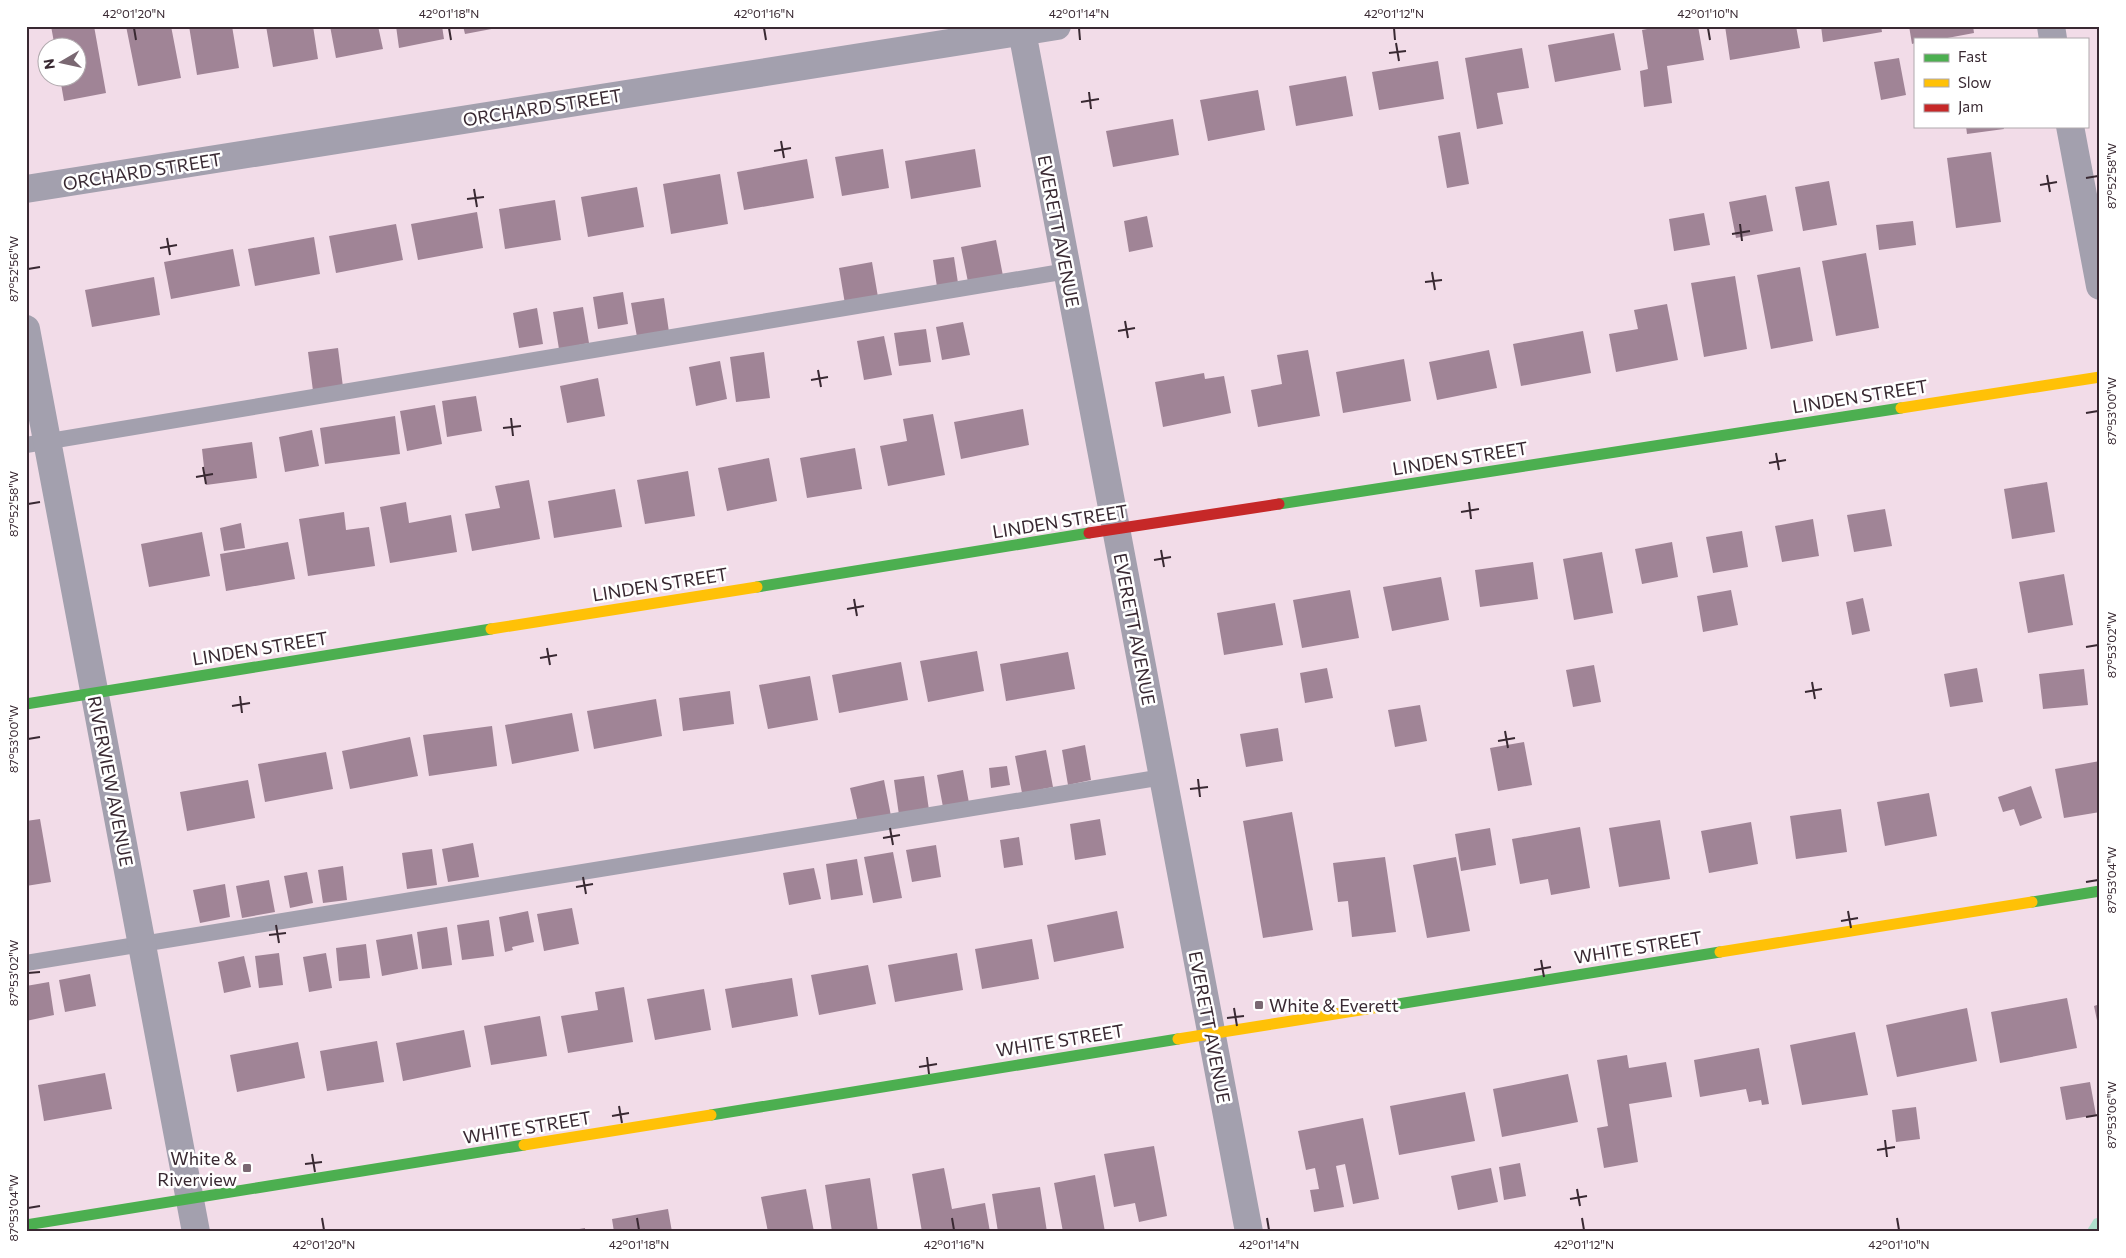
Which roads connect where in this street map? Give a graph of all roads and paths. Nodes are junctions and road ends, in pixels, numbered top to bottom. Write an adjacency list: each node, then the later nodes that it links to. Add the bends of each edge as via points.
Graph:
1 (1057, 26): 2 (street, ORCHARD STREET)
2 (1021, 29): 4 (street, ORCHARD STREET); 5 (street, EVERETT AVENUE)
3 (2070, 128): 6 (street)
4 (26, 189)
5 (1067, 271): 9 (lane); 10 (street, EVERETT AVENUE)
6 (2100, 286)
7 (26, 329): 9 (street, RIVERVIEW AVENUE)
8 (2100, 377): 10 (street, LINDEN STREET)
9 (37, 443): 11 (street, RIVERVIEW AVENUE)
10 (1116, 529): 11 (street, LINDEN STREET); 13 (street, EVERETT AVENUE)
11 (94, 692): 12 (street, LINDEN STREET); 15 (street, RIVERVIEW AVENUE)
12 (26, 704)
13 (1163, 777): 15 (lane); 17 (street, EVERETT AVENUE)
14 (2100, 891): 17 (street, WHITE STREET)
15 (141, 944): 16 (lane); 18 (street, RIVERVIEW AVENUE)
16 (26, 963)
17 (1212, 1033): 18 (street, WHITE STREET); 21 (street, EVERETT AVENUE)
18 (189, 1200): 19 (street, WHITE STREET); 20 (street, RIVERVIEW AVENUE)
19 (26, 1225)
20 (196, 1232)
21 (1249, 1232)

